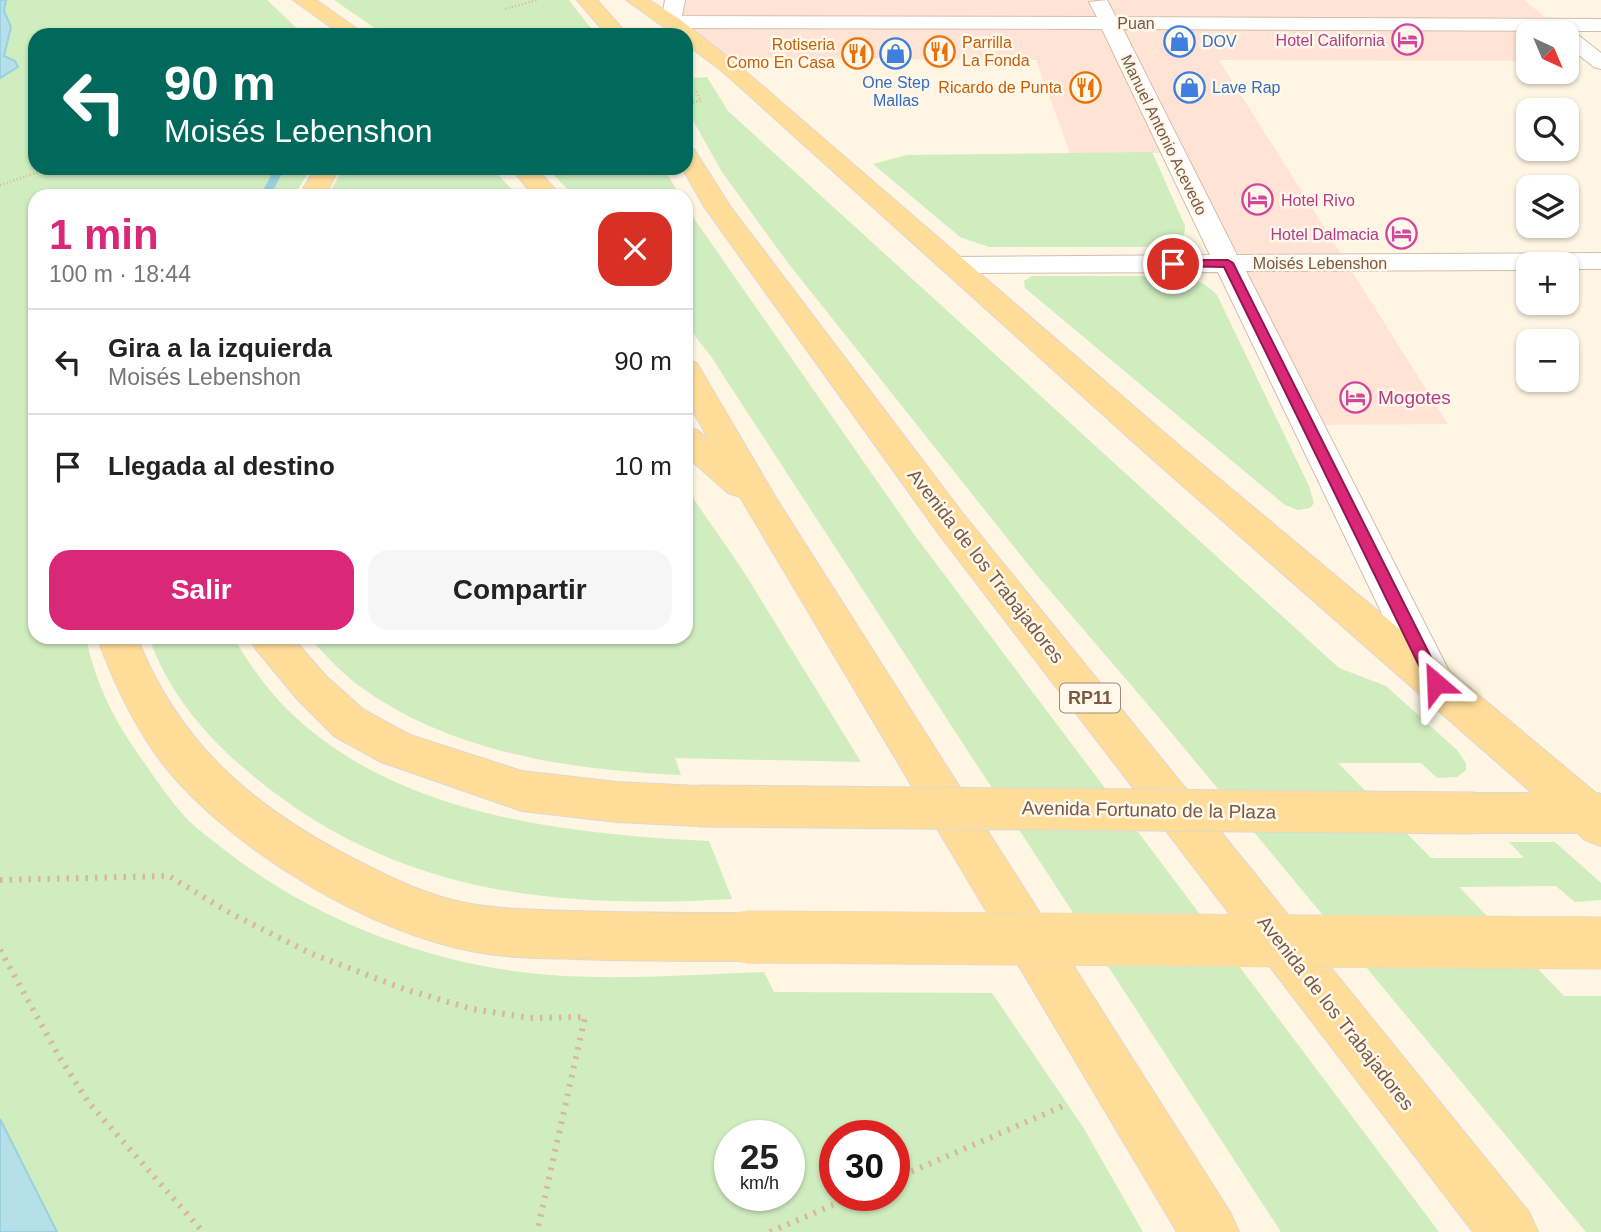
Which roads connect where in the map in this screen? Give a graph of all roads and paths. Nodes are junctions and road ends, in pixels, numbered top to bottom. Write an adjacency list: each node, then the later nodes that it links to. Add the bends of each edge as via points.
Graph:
1 (537, 0): 6 (path)
2 (587, 0): 13 (main road)
3 (636, 0): 7 (main road)
4 (311, 6): 11 (main road); 12 (main road)
5 (1534, 8): 9 (street)
6 (505, 9)
7 (673, 11): 8 (street, Puan); 14 (main road)
8 (1104, 12): 16 (street, Puan); 28 (street, Manuel Antonio Acevedo)
9 (1550, 21)
10 (1601, 25): 15 (street, Puan)
11 (325, 28)
12 (345, 28)
13 (612, 28)
14 (690, 28)
15 (1579, 28)
16 (1516, 29)
17 (693, 31): 29 (main road)
18 (1579, 45): 19 (street)
19 (1601, 63)
20 (700, 98): 21 (path, via 702,101)
21 (693, 102)
22 (693, 166): 47 (main road, Avenida de los Trabajadores / RP11, via 718,208 951,524)
23 (31, 175): 25 (path)
24 (529, 175): 26 (main road)
25 (0, 186)
26 (542, 189)
27 (1601, 261): 28 (street, Moisés Lebenshon)
28 (1228, 263): 29 (street, Moisés Lebenshon); 35 (street, Manuel Antonio Acevedo)
29 (956, 265): 35 (main road)
30 (693, 382): 32 (main road)
31 (693, 444): 32 (main road)
32 (763, 506): 40 (main road)
33 (119, 644): 38 (main road, bridge, via 146,705 201,778 237,810 330,873 450,923 516,934)
34 (274, 644): 36 (main road, Avenida Fortunato de la Plaza, bridge, via 349,723 396,749 522,790 698,806)
35 (1436, 683): 36 (main road)
36 (1597, 817)
37 (0, 880): 44 (path, via 169,876 230,914 310,953 404,989 472,1009 530,1018 585,1017)
38 (1601, 943)
39 (0, 950): 43 (path, via 89,1103)
40 (1117, 1083): 41 (path); 46 (main road)
41 (910, 1172)
42 (819, 1211): 45 (path)
43 (203, 1232)
44 (537, 1232)
45 (770, 1232)
46 (1210, 1232)
47 (1509, 1232)

